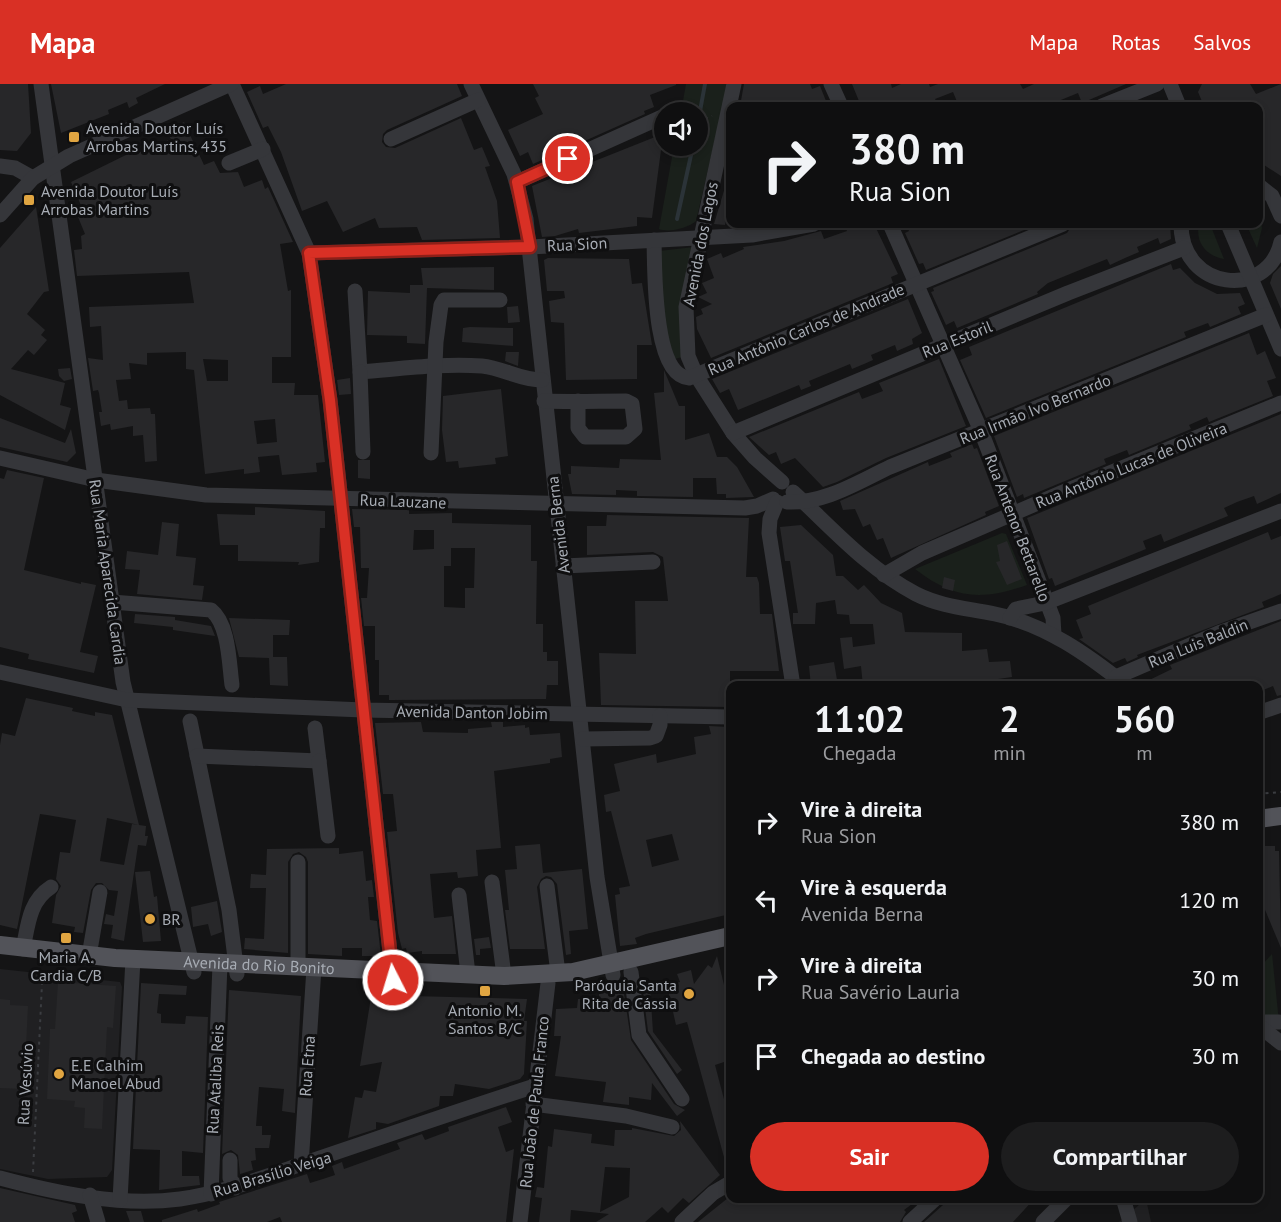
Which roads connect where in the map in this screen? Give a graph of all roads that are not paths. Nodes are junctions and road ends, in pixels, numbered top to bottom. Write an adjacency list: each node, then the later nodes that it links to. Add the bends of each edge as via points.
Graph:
1 (41, 84): 19 (street, Rua Maria Aparecida Cardia)
2 (231, 84): 16 (street); 19 (street)
3 (471, 84): 8 (street, Avenida Berna)
4 (734, 84): 9 (street, Avenida dos Lagos)
5 (831, 84): 10 (street)
6 (1157, 84): 11 (street)
7 (1170, 84): 12 (street)
8 (478, 100): 15 (street); 21 (street, Avenida Berna)
9 (730, 102)
10 (839, 102)
11 (1112, 102)
12 (1177, 102)
13 (654, 120): 21 (street)
14 (726, 120): 30 (street, Avenida dos Lagos)
15 (391, 139)
16 (263, 149): 17 (street); 35 (street)
17 (229, 163)
18 (0, 166): 20 (street, via 15,168)
19 (51, 167): 20 (street); 57 (street, Rua Maria Aparecida Cardia)
20 (33, 178): 24 (street)
21 (517, 182): 33 (street, Avenida Berna)
22 (1263, 189): 23 (street)
23 (1280, 210)
24 (0, 215)
25 (791, 228): 30 (street, Rua Sion, via 752,235)
26 (892, 228): 39 (street, Rua Antenor Bettarello)
27 (1053, 228): 39 (street, Rua Antônio Carlos de Andrade)
28 (1182, 228): 34 (street)
29 (1230, 228): 38 (street)
30 (700, 237): 31 (street, Rua Sion); 47 (street, Avenida dos Lagos, via 686,307 688,356)
31 (654, 240): 33 (street, Rua Sion); 47 (street, Rua Antônio Carlos de Andrade, via 656,310 666,355 680,376)
32 (1281, 242): 37 (street)
33 (530, 247): 35 (street, Rua Sion); 48 (street, Avenida Berna)
34 (1184, 248): 38 (street, via 1190,260 1211,277); 43 (street, Rua Estoril)
35 (309, 253): 59 (street)
36 (1281, 263): 37 (street)
37 (1265, 268): 38 (street)
38 (1251, 277): 42 (street)
39 (914, 284): 43 (street, Rua Antenor Bettarello); 47 (street, Rua Antônio Carlos de Andrade)
40 (355, 291): 46 (street)
41 (500, 300): 45 (street, via 444,300)
42 (1266, 315): 44 (street); 52 (street, Rua Irmão Ivo Bernardo)
43 (943, 345): 52 (street, Rua Antenor Bettarello); 53 (street, Rua Estoril)
44 (1281, 349)
45 (434, 367): 46 (street); 48 (street, via 487,367 525,380); 55 (street)
46 (360, 372): 54 (street)
47 (696, 375): 53 (street, Avenida dos Lagos)
48 (542, 380): 49 (street, Avenida Berna)
49 (544, 401): 50 (street); 61 (street, Avenida Berna)
50 (578, 401)
51 (1281, 403): 63 (street, Rua Antônio Lucas de Oliveira)
52 (981, 431): 60 (street, Rua Irmão Ivo Bernardo); 63 (street, Rua Antenor Bettarello)
53 (733, 433): 58 (street, Avenida dos Lagos)
54 (363, 452)
55 (431, 453)
56 (0, 458): 57 (street, Rua Lauzane)
57 (96, 480): 59 (street, Rua Lauzane, via 206,495); 67 (street, Rua Maria Aparecida Cardia)
58 (781, 494): 60 (street); 61 (street, Rua Lauzane, via 745,508); 73 (street, via 770,519 769,533)
59 (340, 498): 61 (street, Rua Lauzane); 78 (street)
60 (805, 503): 66 (street)
61 (556, 505): 65 (street, Avenida Berna)
62 (1281, 511): 68 (street)
63 (1013, 514): 66 (street, Rua Antônio Lucas de Oliveira); 68 (street, Rua Antenor Bettarello)
64 (653, 562): 65 (street)
65 (563, 566): 80 (street, Avenida Berna)
66 (884, 575): 70 (street, via 951,608)
67 (112, 602): 75 (street, via 211,610 218,615 222,628); 76 (street, Rua Maria Aparecida Cardia)
68 (1046, 603): 70 (street, via 1016,609); 71 (street, Rua Antenor Bettarello, via 1053,618)
69 (1281, 611): 74 (street, Rua Luis Baldin, via 1221,632)
70 (1010, 618): 71 (street)
71 (1054, 635): 74 (street)
72 (0, 672): 76 (street, Avenida Danton Jobim)
73 (792, 681)
74 (1121, 681)
75 (232, 685)
76 (127, 700): 78 (street, Avenida Danton Jobim); 106 (street, Rua Maria Aparecida Cardia)
77 (1281, 705): 79 (street)
78 (363, 710): 80 (street, Avenida Danton Jobim); 111 (street)
79 (1263, 711)
80 (580, 715): 81 (street, Avenida Danton Jobim); 85 (street, Avenida Berna)
81 (660, 716): 82 (street, Avenida Danton Jobim); 85 (street, via 656,736 650,738)
82 (726, 717)
83 (190, 720): 86 (street, Rua Ataliba Reis)
84 (315, 728): 87 (street)
85 (582, 738): 109 (street, Avenida Berna, via 597,877)
86 (197, 756): 87 (street); 107 (street, Rua Ataliba Reis, via 229,910)
87 (319, 761): 92 (street)
88 (1281, 806): 89 (main road)
89 (1263, 808)
90 (1281, 816): 91 (main road)
91 (1263, 818)
92 (328, 836)
93 (298, 862): 108 (street, Rua Etna)
94 (492, 882): 112 (street)
95 (547, 886): 113 (street, Rua João de Paula Franco)
96 (51, 887): 102 (street, via 34,904)
97 (100, 892): 104 (street)
98 (459, 896): 110 (street)
99 (726, 937): 109 (main road, Avenida do Rio Bonito)
100 (0, 945): 102 (main road, Avenida do Rio Bonito)
101 (726, 946): 109 (main road, Avenida do Rio Bonito)
102 (23, 949): 104 (main road, Avenida do Rio Bonito)
103 (0, 956): 105 (main road, Avenida do Rio Bonito)
104 (89, 956): 105 (main road, Avenida do Rio Bonito)
105 (132, 964): 106 (main road, Avenida do Rio Bonito); 129 (street)
106 (193, 967): 107 (main road, Avenida do Rio Bonito)
107 (229, 969): 108 (main road, Avenida do Rio Bonito); 127 (street, Rua Ataliba Reis)
108 (308, 971): 111 (main road, Avenida do Rio Bonito); 123 (street, Rua Etna)
109 (618, 971): 113 (main road, Avenida do Rio Bonito); 119 (street, Avenida Berna, via 639,1035)
110 (468, 974): 111 (main road, Avenida do Rio Bonito); 112 (main road, Avenida do Rio Bonito)
111 (393, 975): 113 (main road, Avenida do Rio Bonito, via 502,984)
112 (504, 976): 113 (main road, Avenida do Rio Bonito)
113 (553, 978): 118 (street, Rua João de Paula Franco)
114 (1279, 1022): 115 (street)
115 (1263, 1023)
116 (1263, 1027): 117 (street)
117 (1281, 1043)
118 (535, 1086): 120 (street, Rua João de Paula Franco); 123 (street, Rua Brasílio Veiga)
119 (682, 1098)
120 (533, 1104): 121 (street, via 626,1116); 134 (street, Rua João de Paula Franco)
121 (672, 1127)
122 (230, 1160): 126 (street, via 230,1178)
123 (301, 1165): 126 (street, Rua Brasílio Veiga)
124 (0, 1178): 128 (street, Rua Brasílio Veiga)
125 (726, 1186): 135 (street)
126 (235, 1188): 127 (street, Rua Brasílio Veiga)
127 (211, 1194): 129 (street, Rua Brasílio Veiga)
128 (90, 1195): 129 (street, Rua Brasílio Veiga); 133 (street)
129 (120, 1200)
130 (931, 1203): 136 (street)
131 (1062, 1203): 137 (street)
132 (1124, 1203): 138 (street)
133 (98, 1222)
134 (520, 1222)
135 (682, 1222)
136 (910, 1222)
137 (1043, 1222)
138 (1130, 1222)

